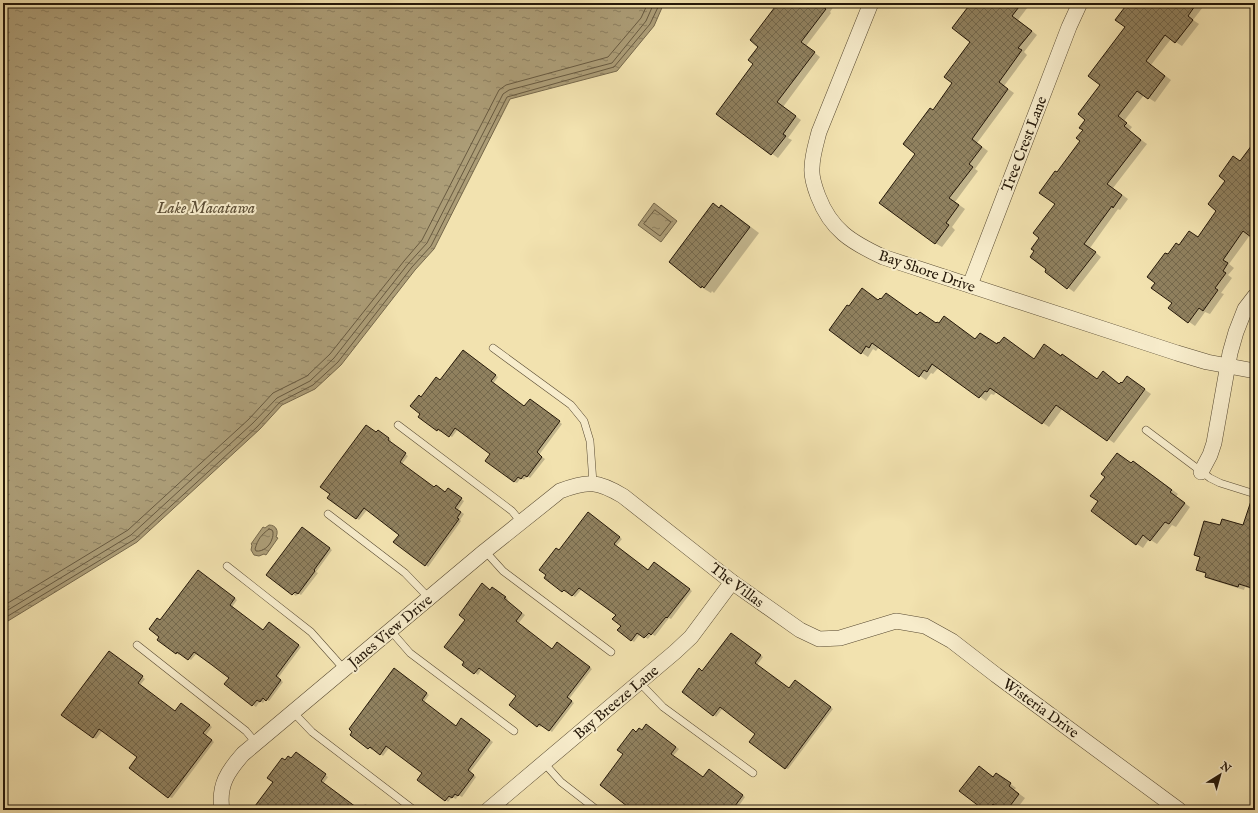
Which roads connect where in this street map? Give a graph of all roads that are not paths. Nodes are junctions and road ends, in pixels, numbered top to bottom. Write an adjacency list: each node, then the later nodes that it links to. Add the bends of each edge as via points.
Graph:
1 (871, 3): 3 (street, Bay Shore Drive, via 819,132 812,170 815,189 822,207 836,227 849,239 883,257)
2 (1080, 3): 3 (street, Tree Crest Lane)
3 (970, 285): 6 (street, Bay Shore Drive, via 1177,353)
4 (1255, 296): 6 (street, via 1245,309 1236,332)
5 (493, 348): 11 (lane, via 571,405 584,421 590,441)
6 (1228, 366): 7 (street, Bay Shore Drive); 10 (street, via 1214,443)
7 (1255, 371)
8 (398, 425): 14 (lane, via 512,511)
9 (1146, 430): 10 (lane)
10 (1201, 472): 12 (lane, via 1220,483)
11 (593, 483): 14 (street, Janes View Drive, via 575,485 560,491); 17 (street, The Villas, via 623,496)
12 (1255, 494)
13 (328, 514): 18 (lane, via 405,573)
14 (521, 522): 15 (street, Janes View Drive)
15 (485, 551): 18 (street, Janes View Drive); 22 (lane, via 503,571)
16 (227, 566): 23 (lane, via 311,632)
17 (732, 582): 19 (street, The Villas, via 800,630 819,639 840,638); 24 (street, Bay Breeze Lane, via 691,637)
18 (429, 598): 20 (street, Janes View Drive)
19 (896, 621): 34 (street, Wisteria Drive, via 925,626 952,640)
20 (390, 630): 23 (street, Janes View Drive); 26 (lane, via 410,653)
21 (137, 645): 27 (lane, via 246,731)
22 (610, 652)
23 (344, 669): 25 (street, Janes View Drive)
24 (640, 683): 28 (street, Bay Breeze Lane); 29 (lane, via 664,706)
25 (293, 712): 27 (street, Janes View Drive); 31 (lane, via 312,732)
26 (514, 731)
27 (256, 743): 30 (street, Janes View Drive, via 229,770 221,788)
28 (544, 763): 32 (street, Bay Breeze Lane); 33 (lane, via 561,782)
29 (753, 773)
30 (222, 810)
31 (414, 810)
32 (488, 810)
33 (597, 810)
34 (1179, 810)

